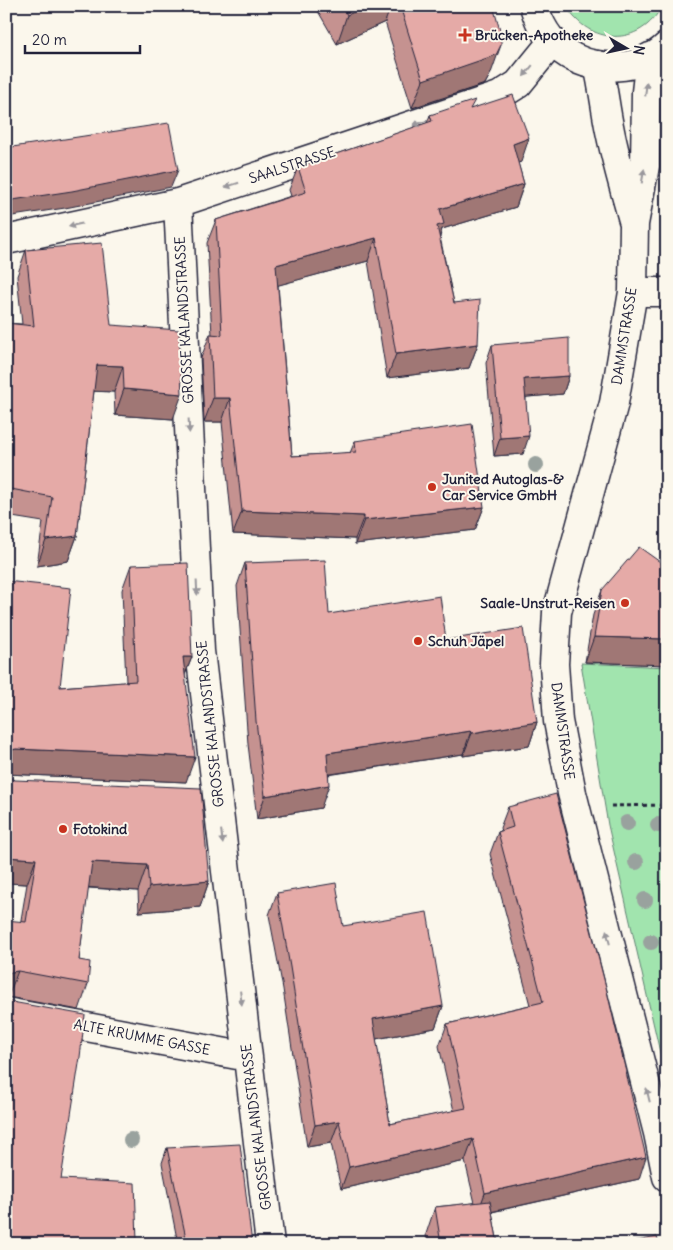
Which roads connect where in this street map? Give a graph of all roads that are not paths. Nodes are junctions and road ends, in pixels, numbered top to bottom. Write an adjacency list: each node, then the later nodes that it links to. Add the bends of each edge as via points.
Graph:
1 (534, 6): 2 (street)
2 (553, 41): 4 (street, via 575,58); 5 (street, SAALSTRASSE, one-way to 5, via 518,84 499,96)
3 (659, 51): 4 (street, via 635,64 618,67); 6 (street, DAMMSTRASSE, one-way to 3, via 645,166 646,92)
4 (598, 65): 6 (street, DAMMSTRASSE, via 617,168)
5 (178, 202): 7 (street, SAALSTRASSE, one-way to 7); 11 (street, GROSSE KALANDSTRASSE, one-way to 11, via 200,651)
6 (634, 224): 8 (street, DAMMSTRASSE)
7 (6, 240)
8 (633, 292): 9 (street); 14 (street, DAMMSTRASSE, one-way to 8, via 575,807 558,720 554,664 557,612 614,403)
9 (667, 292)
10 (189, 798): 11 (street)
11 (218, 799): 13 (street, GROSSE KALANDSTRASSE, one-way to 13)
12 (6, 1012): 13 (street, ALTE KRUMME GASSE)
13 (248, 1057): 15 (street, GROSSE KALANDSTRASSE)
14 (667, 1177)
15 (270, 1244)

